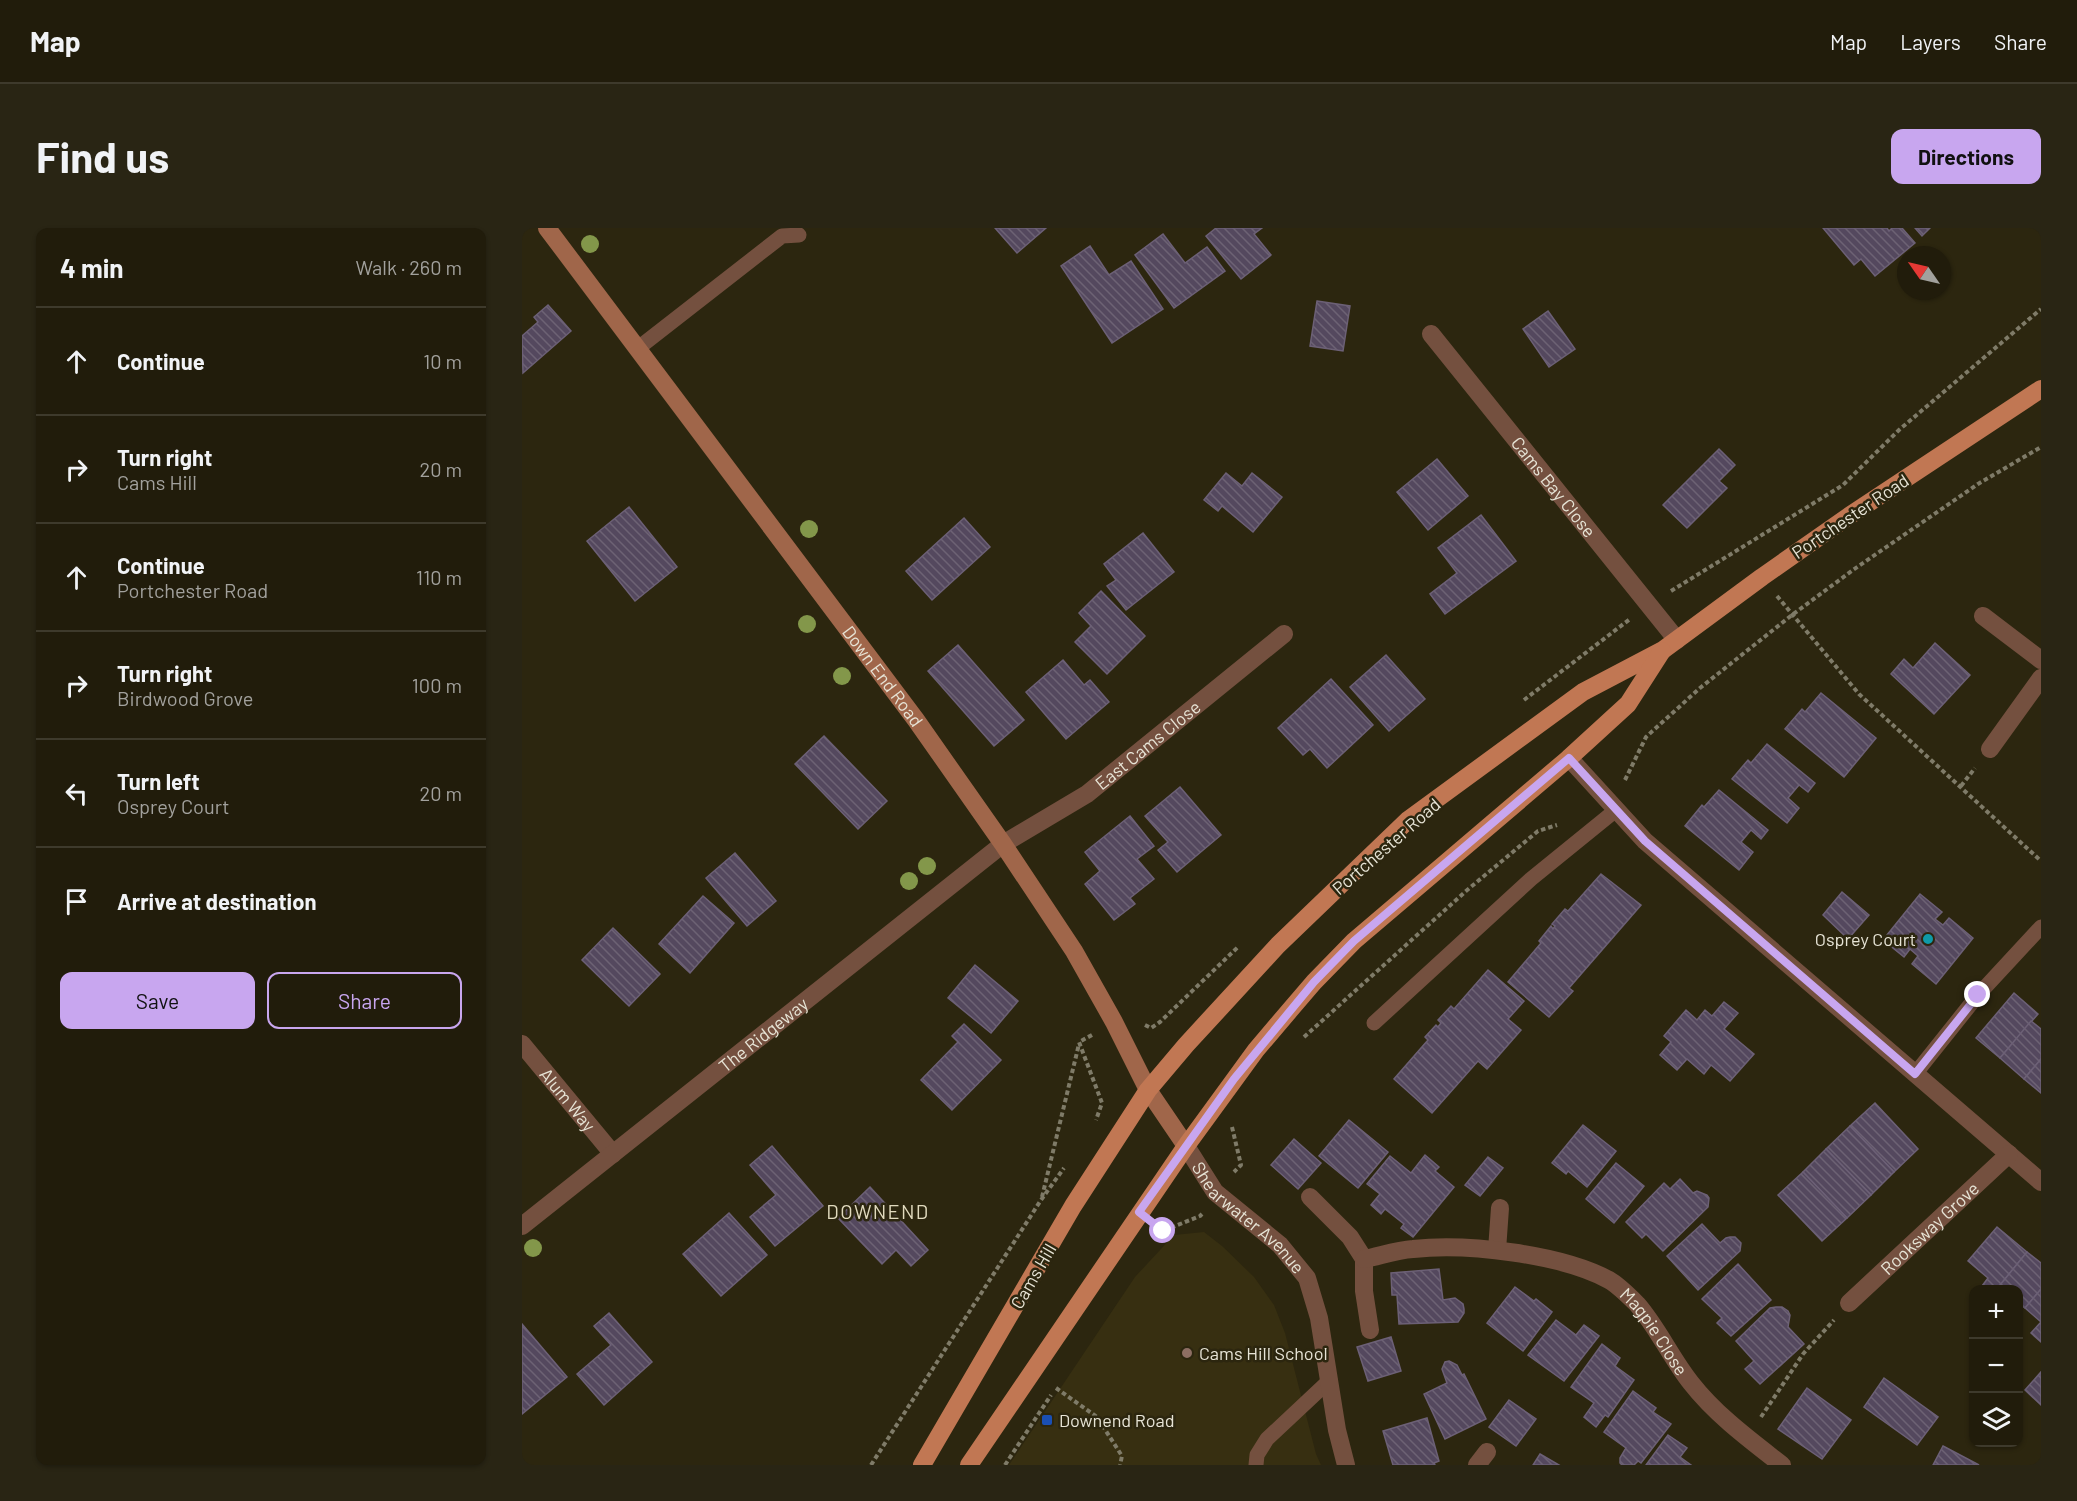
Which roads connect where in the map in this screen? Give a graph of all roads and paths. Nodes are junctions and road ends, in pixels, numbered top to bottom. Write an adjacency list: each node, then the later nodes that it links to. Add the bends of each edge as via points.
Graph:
1 (547, 228): 5 (street, Down End Road)
2 (799, 235): 5 (lane, via 782,236)
3 (2041, 309): 8 (path, via 1899,430 1843,485)
4 (1431, 334): 8 (street, Cams Bay Close)
5 (637, 349): 17 (street, Down End Road)
6 (2041, 389): 11 (main road, Portchester Road, via 1849,516)
7 (2041, 447): 18 (path, via 1978,484 1792,615 1859,694)
8 (1648, 605): 11 (street, Cams Bay Close)
9 (1983, 616): 12 (street)
10 (1284, 634): 17 (street, East Cams Close, via 1087,794)
11 (1670, 645): 15 (main road, Portchester Road, via 1628,704); 24 (main road, Portchester Road, via 1583,692 1408,820 1278,945)
12 (2041, 660)
13 (2041, 678): 14 (street)
14 (1990, 749)
15 (1569, 758): 16 (street); 25 (main road, Portchester Road, via 1372,926 1314,982 1256,1050)
16 (1616, 810): 20 (lane, via 1531,879); 23 (street, via 1645,841)
17 (1003, 844): 24 (street, Down End Road, via 1074,951); 26 (street, The Ridgeway)
18 (2041, 861)
19 (2041, 927): 23 (lane, via 1978,995)
20 (1374, 1023)
21 (1079, 1042): 32 (path)
22 (522, 1044): 26 (street, Alum Way)
23 (1915, 1074): 27 (street)
24 (1148, 1090): 25 (street, Down End Road); 28 (main road, Cams Hill)
25 (1186, 1146): 30 (street, Shearwater Avenue); 34 (main road)
26 (613, 1154): 35 (street, The Ridgeway)
27 (2009, 1154): 29 (street); 40 (street, Rooksway Grove)
28 (1091, 1177): 32 (path, via 1068,1162); 45 (main road, Cams Hill)
29 (2041, 1182)
30 (1215, 1192): 36 (path, via 1200,1216); 42 (street, Shearwater Avenue, via 1280,1245 1307,1278)
31 (1310, 1197): 39 (street, via 1350,1237)
32 (1041, 1200): 44 (path)
33 (1500, 1208): 38 (street)
34 (1139, 1212): 36 (path); 46 (main road)
35 (522, 1226)
36 (1163, 1231): 37 (path)
37 (1155, 1238)
38 (1497, 1250): 39 (street, Magpie Close, via 1412,1249); 43 (street, Magpie Close, via 1559,1261 1610,1280 1636,1304 1714,1410)
39 (1364, 1259): 41 (street)
40 (1849, 1303): 43 (path, via 1803,1354)
41 (1370, 1330)
42 (1330, 1380): 49 (lane, via 1267,1439); 50 (street, Shearwater Avenue)
43 (1747, 1438): 51 (street, Magpie Close)
44 (871, 1465)
45 (922, 1465)
46 (969, 1465)
47 (1005, 1465): 48 (path, via 1056,1388 1097,1417 1122,1456)
48 (1120, 1465)
49 (1256, 1465)
50 (1346, 1465)
51 (1782, 1465)

